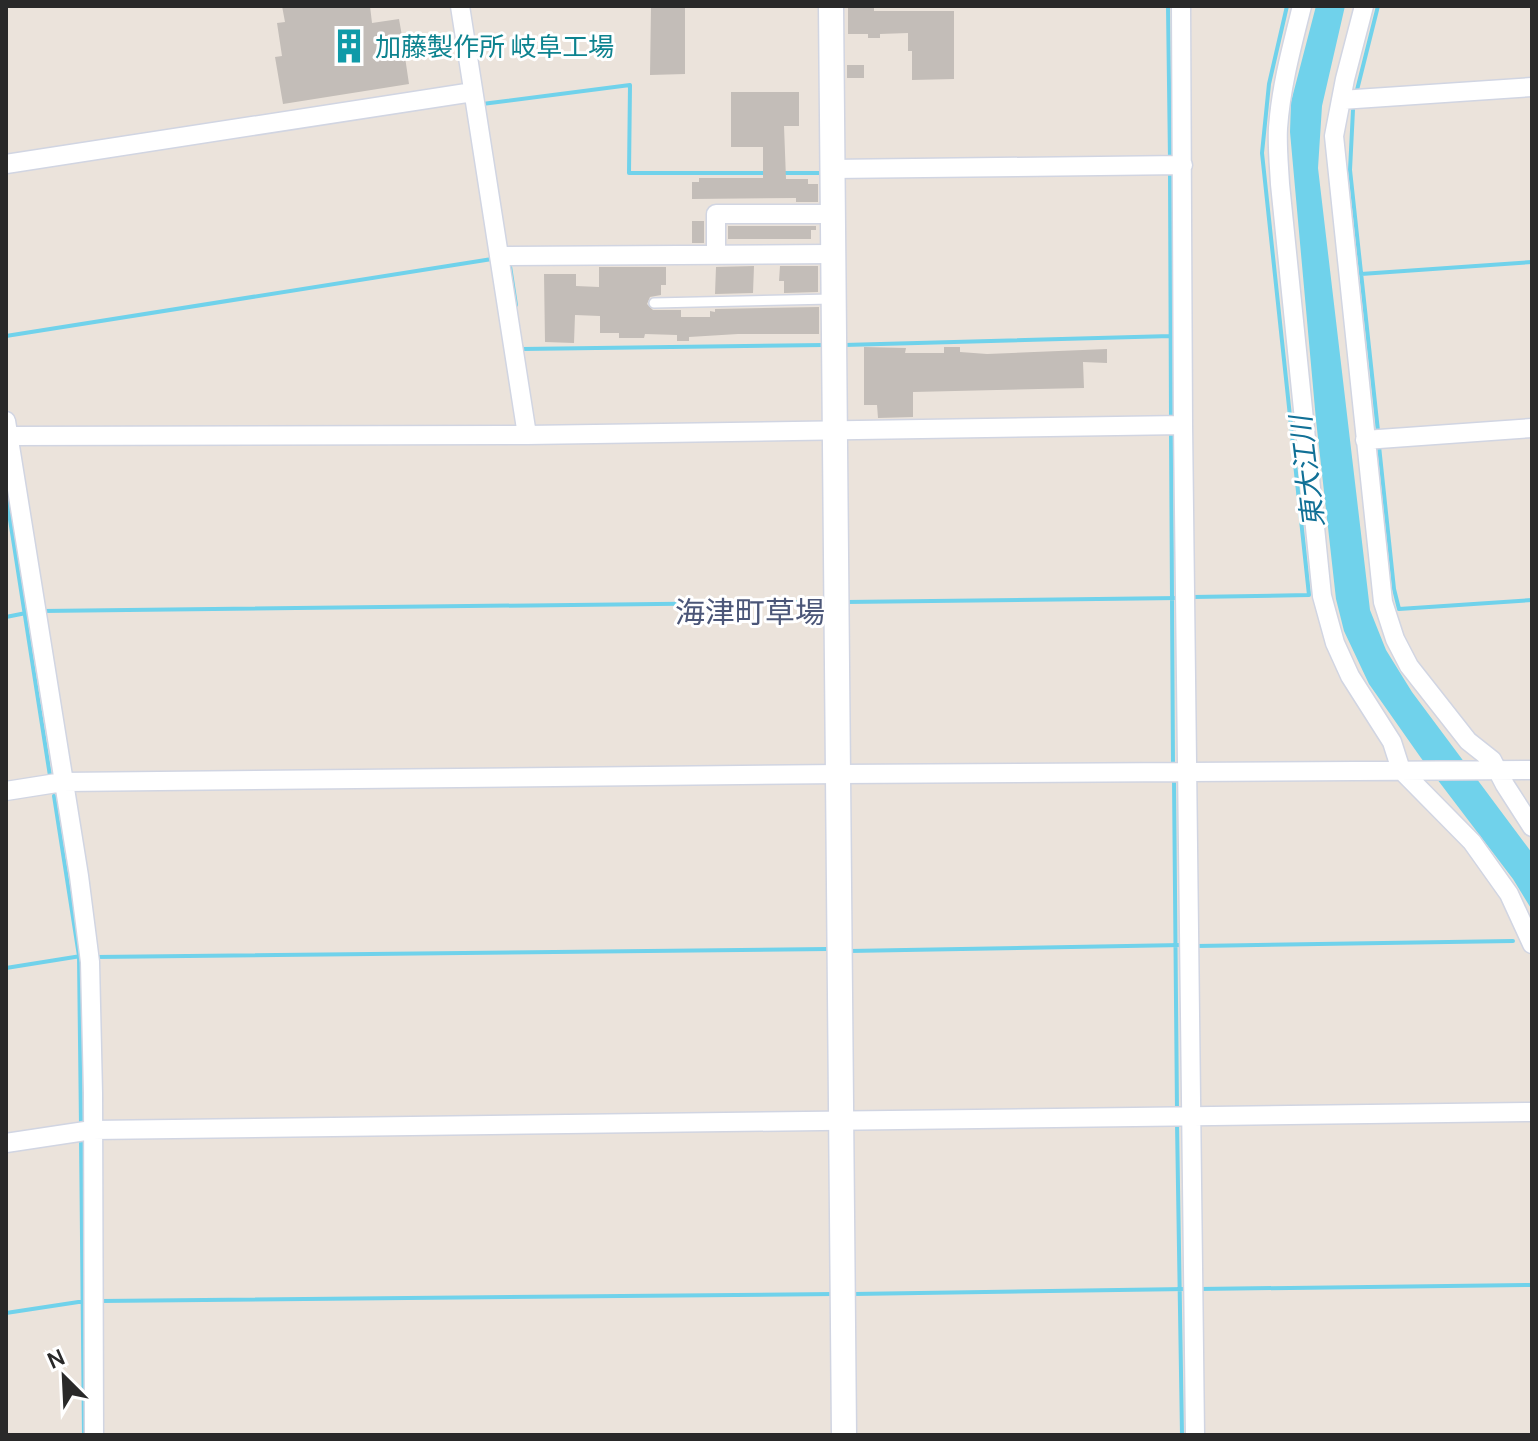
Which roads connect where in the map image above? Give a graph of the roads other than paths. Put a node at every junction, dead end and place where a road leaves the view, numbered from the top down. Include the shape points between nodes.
1 (460, 6) edge
2 (831, 6) edge
3 (1181, 6) edge
4 (1302, 6) edge
5 (1364, 6) edge
6 (1532, 87) edge
7 (473, 92) junction
8 (1341, 100) junction
9 (6, 164) edge
10 (1183, 165) junction
11 (831, 169) junction
12 (831, 214) junction
13 (831, 254) junction
14 (716, 255) junction
15 (499, 256) junction
16 (832, 299) junction
17 (654, 303) dead end
18 (1183, 425) junction
19 (1532, 428) edge
20 (833, 429) junction
21 (7, 431) edge
22 (527, 435) junction
23 (1365, 440) junction
24 (1408, 770) junction
25 (1532, 770) edge
26 (1188, 771) junction
27 (1492, 772) junction
28 (839, 774) junction
29 (63, 782) junction
30 (6, 791) edge
31 (1532, 827) edge
32 (1532, 944) edge
33 (1532, 1112) edge
34 (1192, 1116) junction
35 (841, 1121) junction
36 (92, 1130) junction
37 (6, 1143) edge
38 (94, 1435) edge
39 (844, 1435) edge
40 (1195, 1435) edge

1 - 7 street
2 - 11 street
3 - 10 street
4 - 24 street via 1281,105 1279,157 1322,596 1350,676
5 - 8 street
6 - 8 street
7 - 9 street
7 - 15 street
8 - 23 street via 1334,136
10 - 11 street
10 - 18 street
11 - 12 street
12 - 13 street
12 - 14 street via 716,214
13 - 14 street
13 - 16 street
14 - 15 street
15 - 22 street
16 - 17 lane
16 - 20 street
18 - 20 street
18 - 26 street
19 - 23 street
20 - 22 street
20 - 28 street
21 - 22 street
21 - 29 street
23 - 27 street via 1383,602 1395,639 1426,690 1468,741 1492,760
24 - 26 street
24 - 27 street
24 - 32 street via 1472,842 1509,894
25 - 27 street
26 - 28 street
26 - 34 street
27 - 31 street
28 - 29 street
28 - 35 street
29 - 30 street
29 - 36 street via 90,962
33 - 34 street
34 - 35 street
34 - 40 street
35 - 36 street
35 - 39 street
36 - 37 street
36 - 38 street

